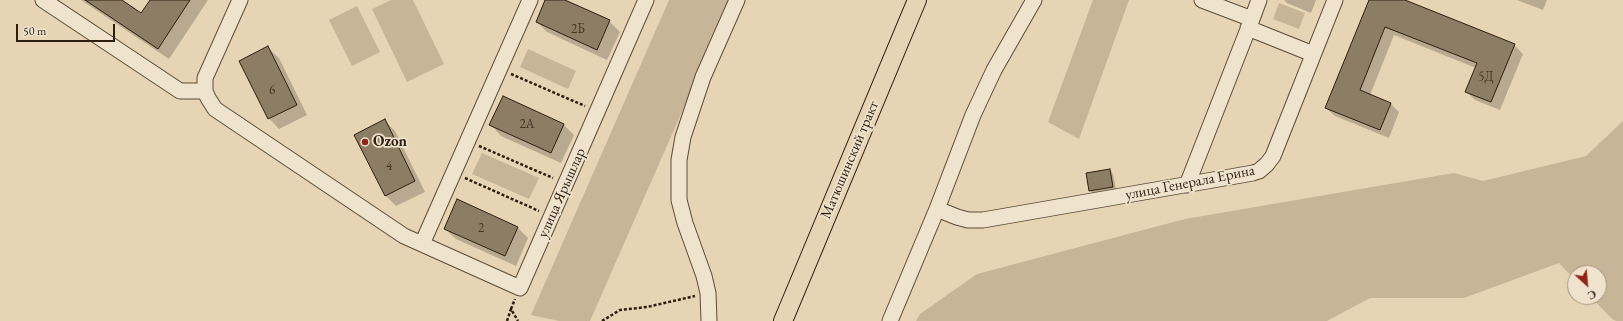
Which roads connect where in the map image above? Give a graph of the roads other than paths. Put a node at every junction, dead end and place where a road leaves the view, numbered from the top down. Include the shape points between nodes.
1 (43, 0) edge
2 (240, 0) edge
3 (530, 0) edge
4 (646, 0) edge
5 (737, 0) edge
6 (917, 0) edge
7 (1034, 0) edge
8 (1202, 0) edge
9 (1259, 0) edge
10 (1335, 0) edge
11 (1223, 4) edge
12 (1250, 24) junction
13 (1314, 54) junction
14 (205, 91) junction
15 (1187, 185) junction
16 (937, 209) junction
17 (422, 244) junction
18 (709, 321) edge
19 (783, 321) edge
20 (890, 321) edge

1 - 14 street via 180,91
2 - 14 street via 205,78
3 - 17 street
4 - 17 street, улица Ярышлар via 520,288
5 - 18 street via 703,77 678,160 679,200 684,223 704,276 708,293
6 - 19 main road, Матюшинский тракт
7 - 16 street via 994,70 973,115
8 - 11 street
9 - 12 street
10 - 13 street, улица Генерала Ерина
11 - 12 street
12 - 13 street
12 - 15 street
13 - 15 street, улица Генерала Ерина via 1273,156 1267,164 1253,173
14 - 17 street, улица Ярышлар via 219,112 402,234
15 - 16 street, улица Генерала Ерина via 983,220 968,220
16 - 20 street

